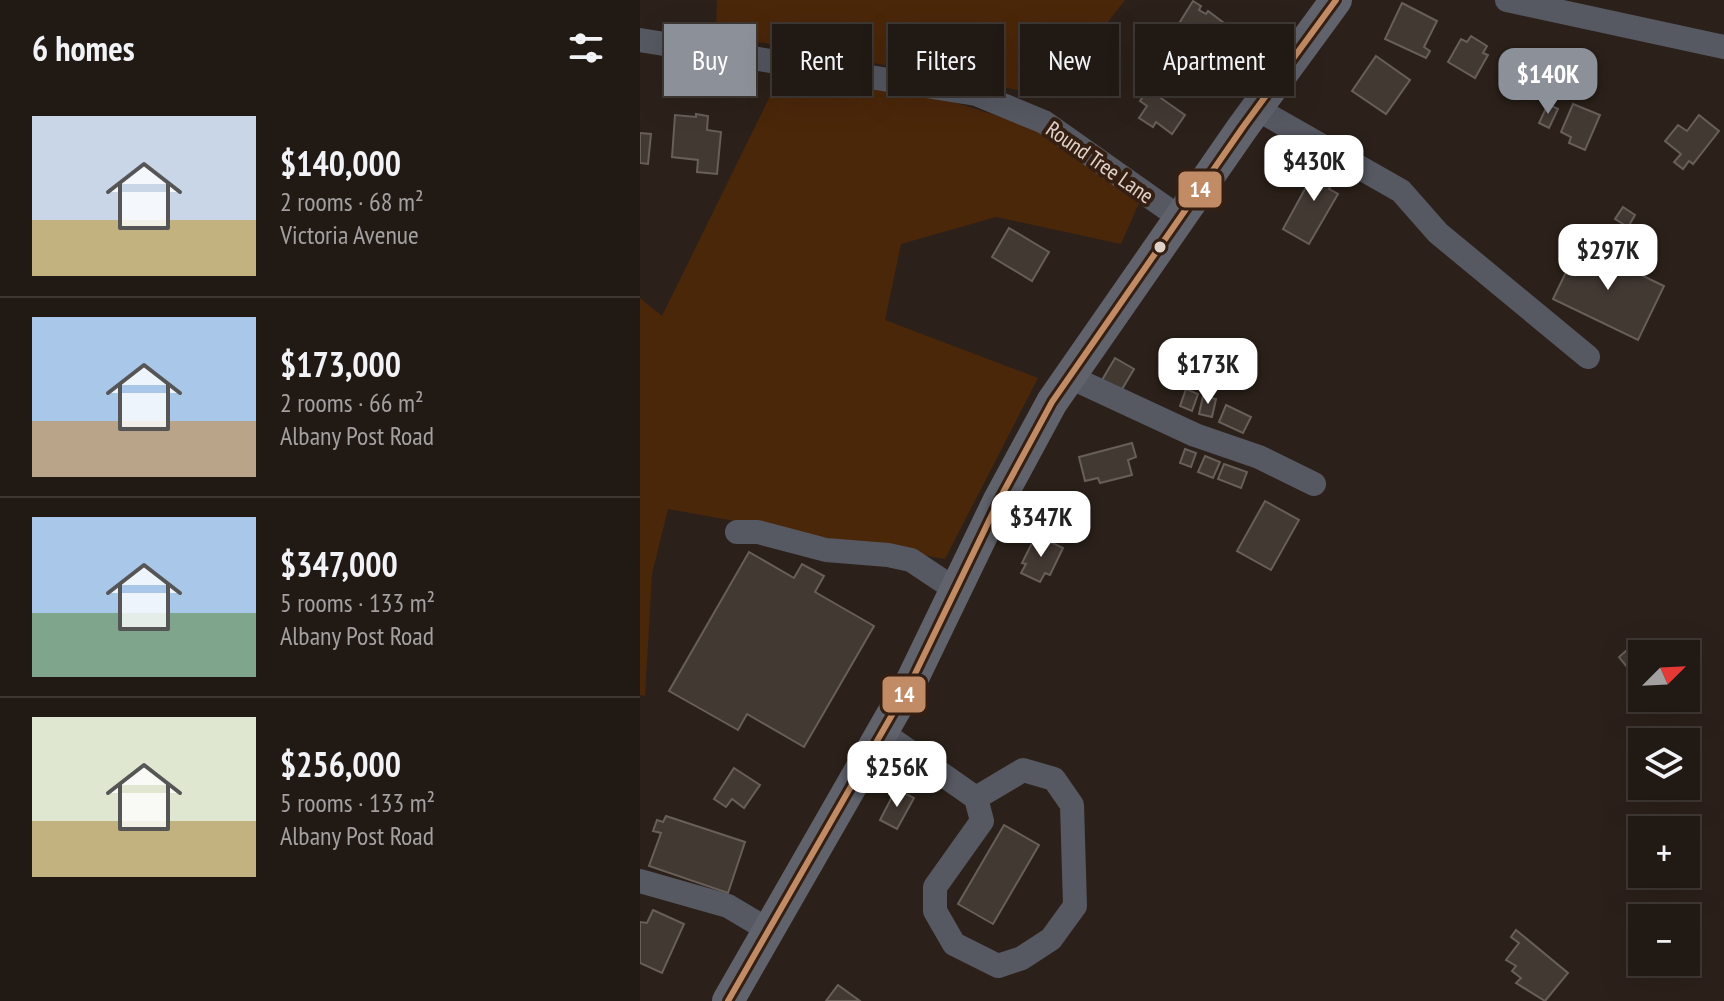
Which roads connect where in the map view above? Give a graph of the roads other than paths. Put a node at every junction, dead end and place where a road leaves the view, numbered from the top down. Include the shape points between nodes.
1 (1507, 0) edge
2 (1331, 2) edge
3 (640, 40) edge
4 (1724, 47) edge
5 (1257, 109) junction
6 (1180, 218) junction
7 (1588, 357) dead end
8 (1070, 377) junction
9 (1314, 484) dead end
10 (737, 532) dead end
11 (956, 590) junction
12 (883, 733) junction
13 (976, 798) junction
14 (640, 881) edge
15 (770, 931) junction
16 (728, 1001) edge

1 - 4 street
2 - 5 main road
3 - 6 street, Round Tree Lane via 976,94 1044,122
5 - 6 main road
5 - 7 street via 1401,191 1438,233
6 - 8 main road
8 - 9 street
8 - 11 main road via 999,500
10 - 11 street via 911,560
11 - 12 main road
12 - 13 street
12 - 15 main road
13 - 13 street via 982,821 935,887 935,911 954,944 998,966 1051,939 1075,906 1072,805 1054,779 1023,770
14 - 15 street via 728,906
15 - 16 main road

